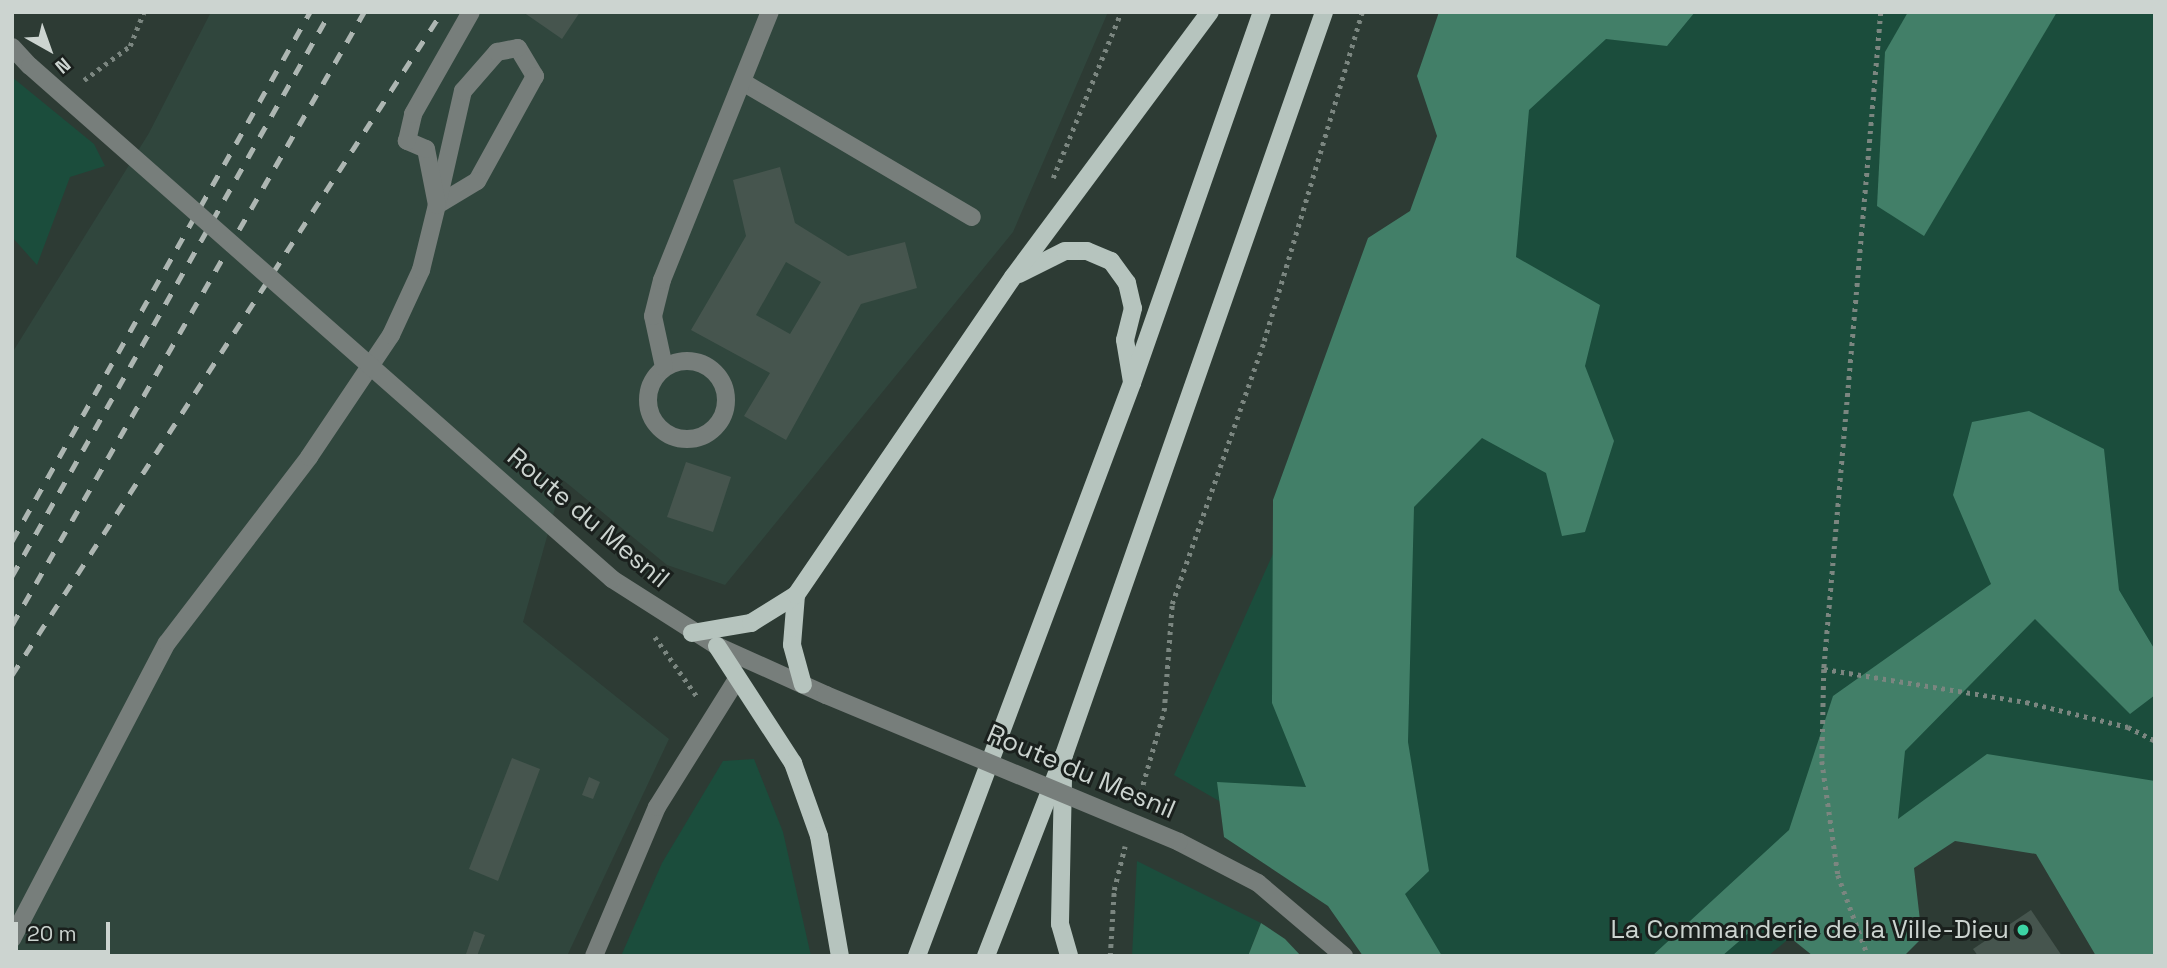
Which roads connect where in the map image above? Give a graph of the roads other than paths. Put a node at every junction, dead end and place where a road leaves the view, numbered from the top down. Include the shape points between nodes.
1 (471, 12) edge
2 (771, 12) edge
3 (1210, 12) edge
4 (1262, 12) edge
5 (1324, 12) edge
6 (12, 47) edge
7 (12, 55) edge
8 (30, 66) junction
9 (746, 84) junction
10 (437, 205) junction
11 (972, 217) dead end
12 (1013, 278) junction
13 (664, 367) junction
14 (1132, 383) junction
15 (796, 596) junction
16 (692, 633) junction
17 (717, 646) junction
18 (737, 679) junction
19 (803, 685) junction
20 (1064, 755) junction
21 (12, 939) edge
22 (594, 956) edge
23 (840, 956) edge
24 (917, 956) edge
25 (986, 956) edge
26 (1069, 956) edge
27 (1344, 956) edge

1 - 10 street via 413,114 407,141 426,149
2 - 9 street
3 - 12 main road
4 - 14 main road
5 - 20 main road
6 - 8 street, Route du Mesnil
7 - 8 street, Route du Mesnil
8 - 16 street, Route du Mesnil, bridge via 612,579
9 - 11 street
9 - 13 street via 662,279 653,316
10 - 10 street via 477,181 535,76 518,48 497,52 464,91
10 - 21 street via 421,270 391,335 309,457 167,643
12 - 14 main road via 1065,251 1087,251 1111,261 1133,308 1125,340
12 - 15 main road
13 - 13 street via 648,389 658,427 683,439 708,433 727,402 720,378 700,362
14 - 24 main road
15 - 16 main road via 751,623
15 - 19 main road via 792,645
16 - 17 street, Route du Mesnil
17 - 18 main road
17 - 19 street, Route du Mesnil
18 - 22 street via 657,807
18 - 23 main road via 793,763 819,836
19 - 27 street, Route du Mesnil, bridge via 1179,842 1258,883
20 - 25 main road
20 - 26 main road via 1060,923

